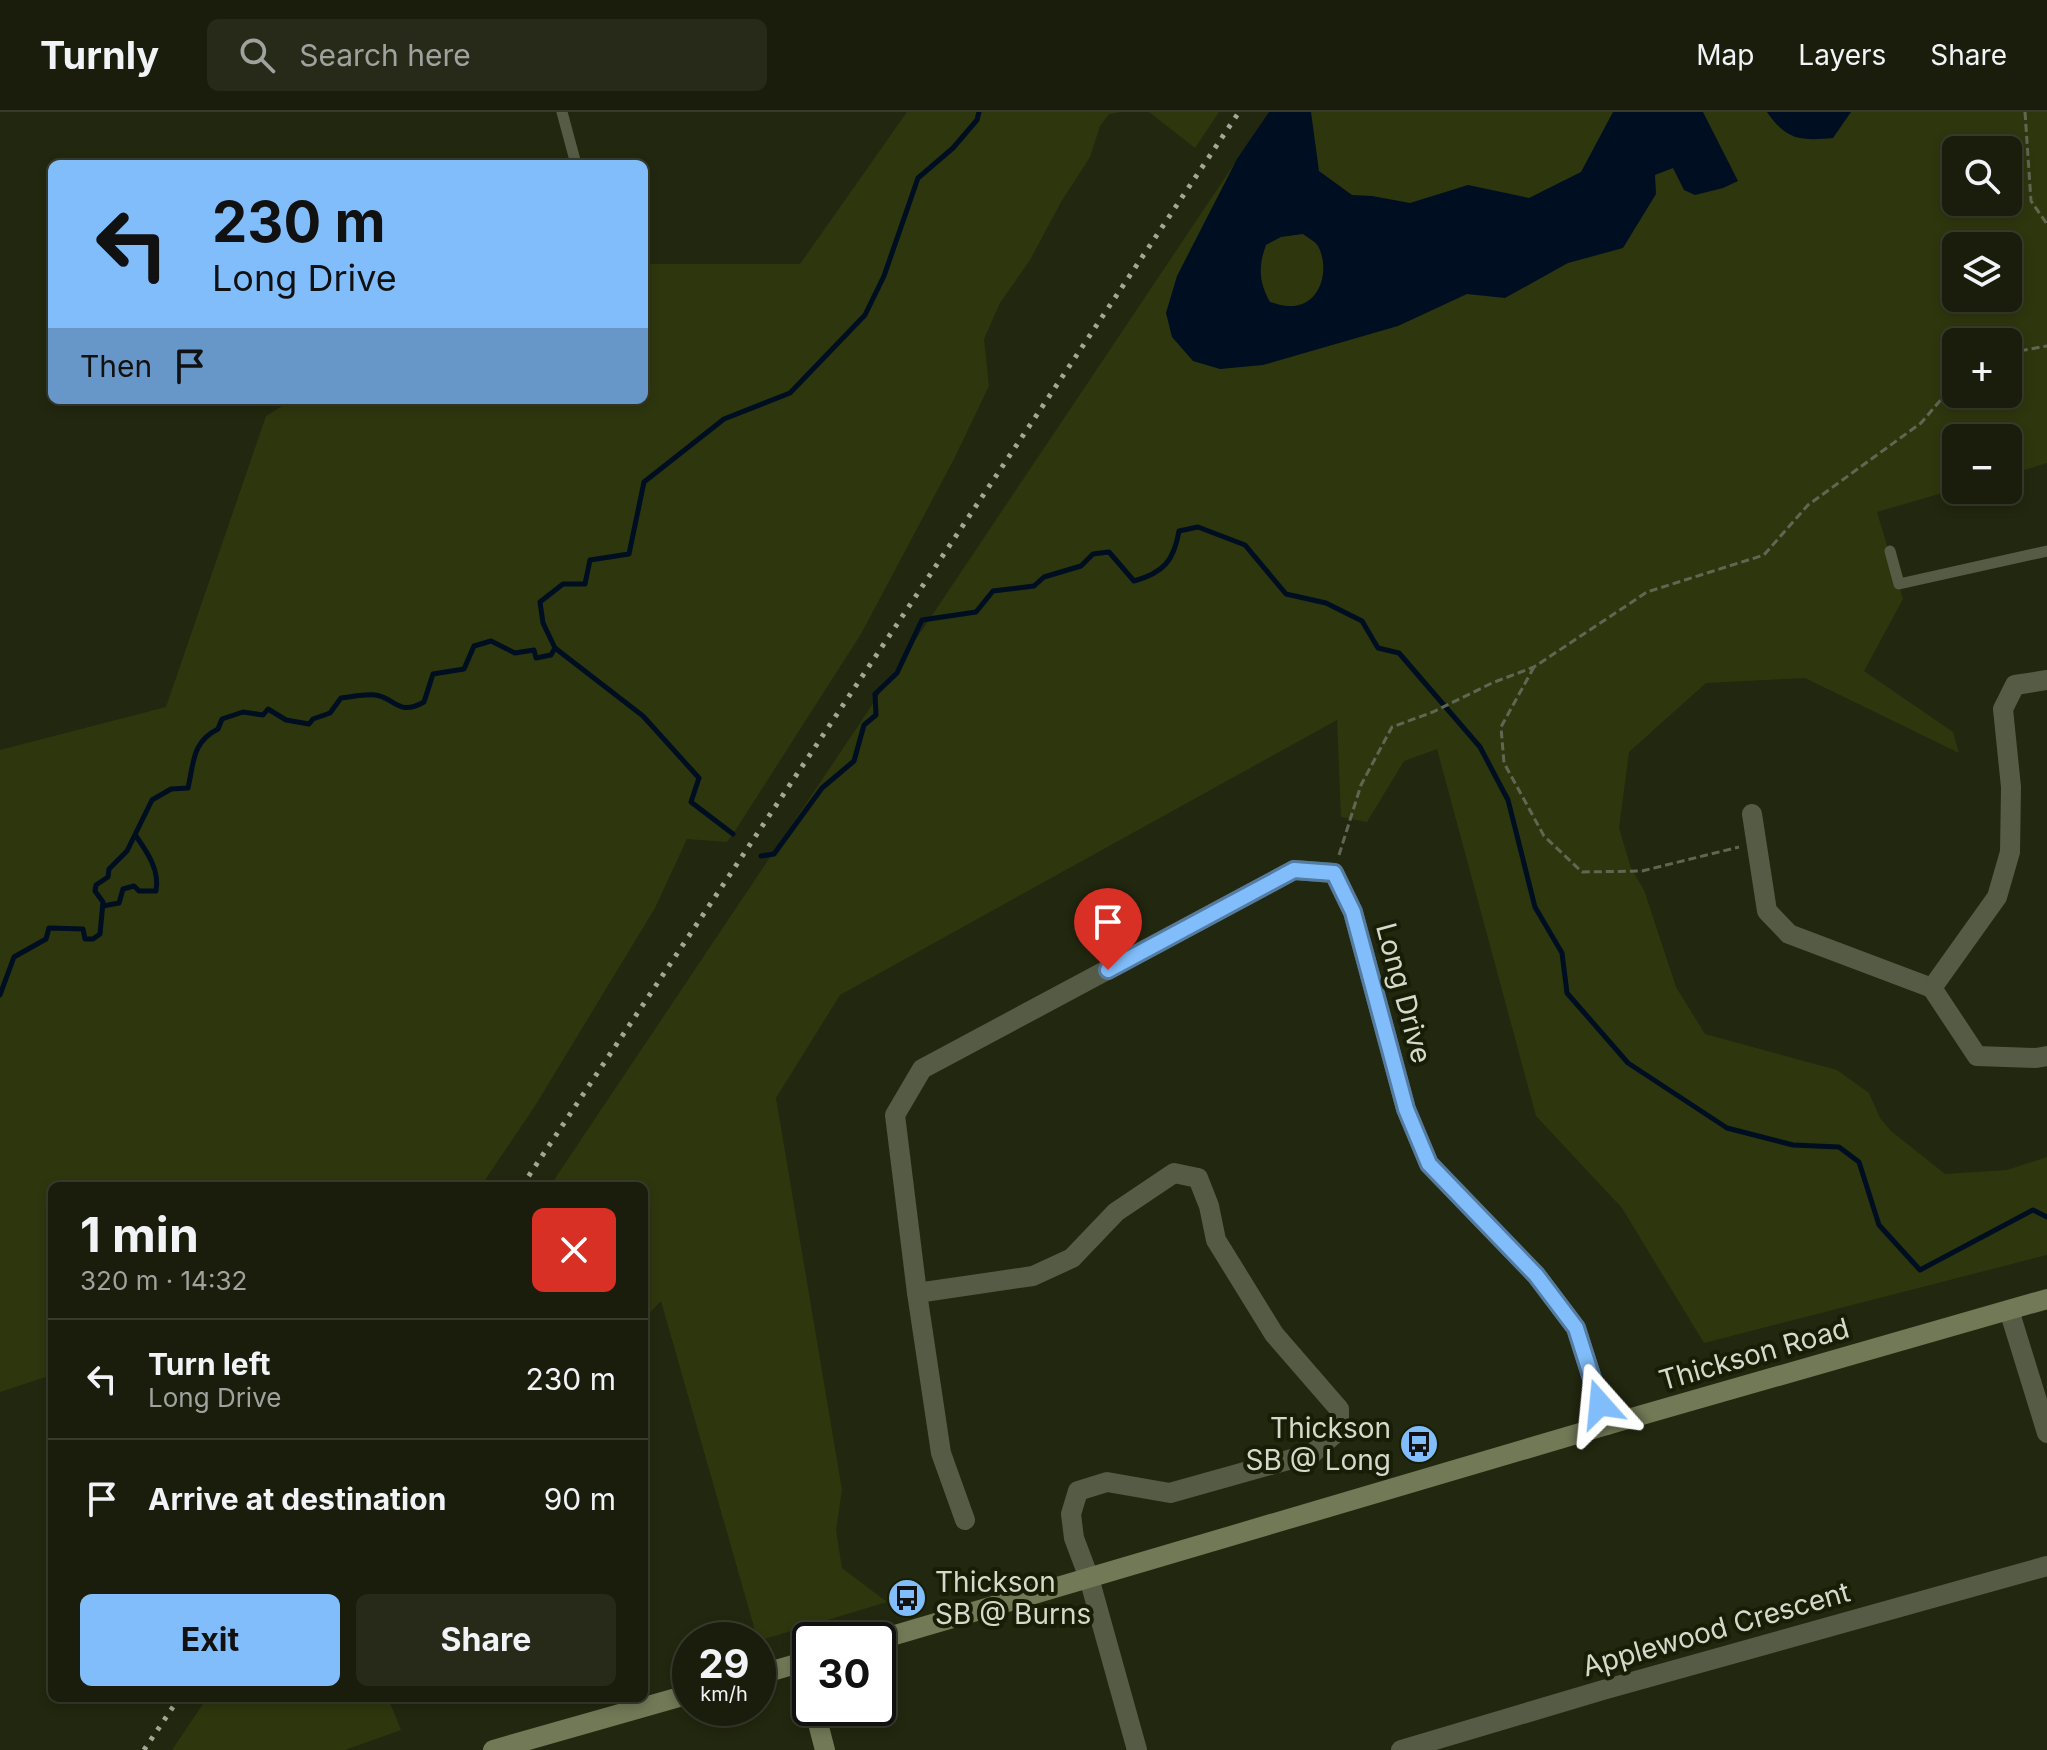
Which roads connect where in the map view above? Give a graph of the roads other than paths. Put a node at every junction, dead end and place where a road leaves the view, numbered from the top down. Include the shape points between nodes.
1 (562, 112) edge
2 (575, 160) edge
3 (1890, 551) dead end
4 (2047, 551) edge
5 (2047, 680) edge
6 (1752, 814) dead end
7 (1932, 988) junction
8 (2047, 1056) edge
9 (917, 1293) junction
10 (2047, 1299) edge
11 (2009, 1310) junction
12 (1607, 1425) junction
13 (2047, 1433) edge
14 (965, 1520) dead end
15 (2047, 1566) edge
16 (1089, 1578) junction
17 (896, 1635) edge
18 (672, 1699) edge
19 (819, 1726) edge
20 (493, 1750) edge
21 (825, 1750) edge
22 (1137, 1750) edge
23 (1401, 1750) edge

1 - 2 lane
3 - 4 lane via 1899,584
5 - 7 street via 2015,685 2003,709 2011,787 2010,852 1997,897
6 - 7 street via 1767,911 1789,934
7 - 8 street via 1977,1056
9 - 12 street, Long Drive via 895,1115 922,1069 1294,870 1334,873 1353,912 1406,1109 1429,1164 1536,1275 1576,1328
9 - 14 street via 941,1453
9 - 16 street via 1033,1276 1072,1258 1116,1212 1174,1173 1198,1178 1216,1240 1274,1334 1339,1409 1339,1430 1313,1453 1170,1493 1107,1482 1078,1491 1071,1514 1074,1538
10 - 11 main road, Thickson Road
11 - 12 main road, Thickson Road
11 - 13 street
12 - 16 main road, Thickson Road
15 - 23 street, Applewood Crescent
16 - 17 main road, Thickson Road
16 - 22 street
18 - 20 main road
19 - 21 main road

